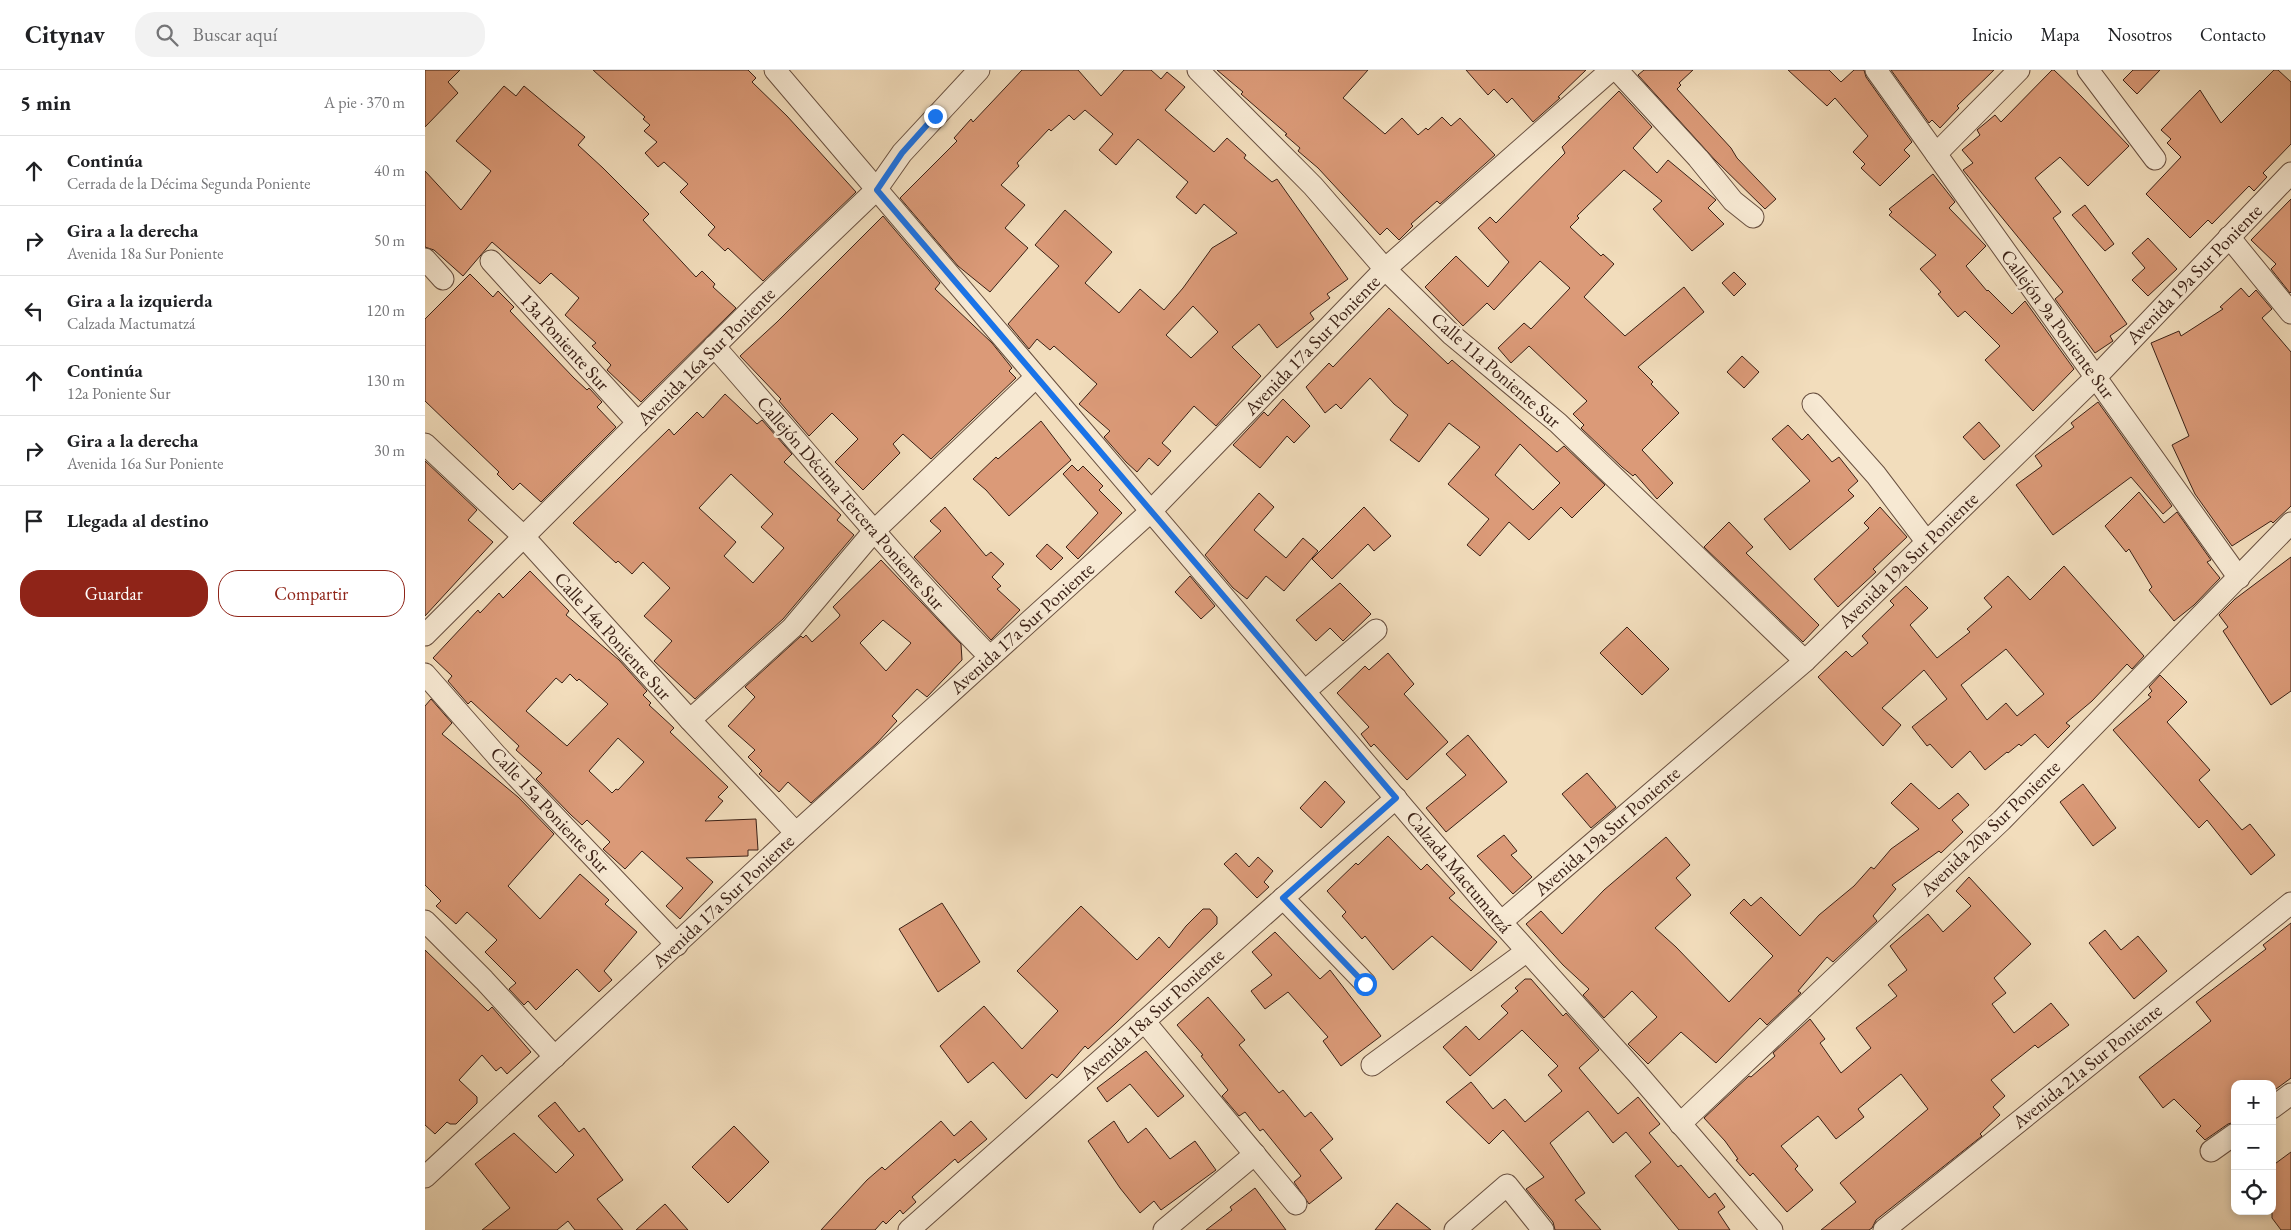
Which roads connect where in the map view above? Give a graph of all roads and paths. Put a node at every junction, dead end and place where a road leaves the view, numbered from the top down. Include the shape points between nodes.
1 (775, 70) edge
2 (979, 70) edge
3 (1198, 70) edge
4 (1611, 70) edge
5 (1617, 70) edge
6 (1876, 70) edge
7 (2019, 70) edge
8 (2088, 70) edge
9 (1936, 154) junction
10 (2155, 159) dead end
11 (2291, 173) edge
12 (877, 190) junction
13 (1753, 217) dead end
14 (2229, 237) junction
15 (425, 259) edge
16 (491, 261) dead end
17 (1385, 269) junction
18 (443, 279) dead end
19 (2291, 313) edge
20 (714, 346) junction
21 (1036, 377) junction
22 (2096, 377) junction
23 (1813, 404) dead end
24 (639, 423) junction
25 (425, 444) edge
26 (1150, 512) junction
27 (874, 531) junction
28 (2288, 533) edge
29 (524, 537) junction
30 (1926, 541) junction
31 (2239, 578) junction
32 (1376, 630) dead end
33 (425, 635) edge
34 (990, 657) junction
35 (1805, 660) junction
36 (425, 674) edge
37 (1305, 692) junction
38 (690, 720) junction
39 (1396, 798) junction
40 (796, 832) junction
41 (1283, 898) junction
42 (2291, 903) edge
43 (425, 921) edge
44 (1501, 922) junction
45 (677, 945) junction
46 (1527, 951) junction
47 (1365, 984) dead end
48 (1145, 1021) junction
49 (555, 1057) junction
50 (1371, 1065) dead end
51 (2291, 1094) edge
52 (2276, 1105) edge
53 (1680, 1124) junction
54 (2231, 1137) edge
55 (2211, 1151) dead end
56 (1255, 1154) junction
57 (428, 1168) edge
58 (1296, 1204) dead end
59 (909, 1230) edge
60 (1163, 1230) edge
61 (1455, 1230) edge
62 (1543, 1230) edge
63 (1771, 1230) edge
64 (1884, 1230) edge

1 - 12 street, Calzada Mactumatzá
2 - 12 street, Avenida 16a Sur Poniente via 902,153
3 - 17 street, Calle 11a Poniente Sur via 1313,186
4 - 17 street, Avenida 17a Sur Poniente
5 - 13 street via 1733,200
6 - 9 street, Callejón 9a Poniente Sur
7 - 9 street
8 - 10 street
9 - 22 street, Callejón 9a Poniente Sur
11 - 14 street, Avenida 19a Sur Poniente
12 - 20 street, Avenida 16a Sur Poniente
12 - 21 street, Calzada Mactumatzá
14 - 19 street
14 - 22 street, Avenida 19a Sur Poniente
15 - 18 street
16 - 24 street, 13a Poniente Sur
17 - 26 street, Avenida 17a Sur Poniente
17 - 35 street, Calle 11a Poniente Sur via 1452,335 1558,423
20 - 24 street, Avenida 16a Sur Poniente
20 - 27 street, Callejón Décima Tercera Poniente Sur
21 - 26 street, Calzada Mactumatzá
21 - 27 street
22 - 30 street, Avenida 19a Sur Poniente
22 - 31 street, Callejón 9a Poniente Sur
23 - 30 street via 1876,475
24 - 29 street, Avenida 16a Sur Poniente
25 - 29 street, Calle 14a Poniente Sur
26 - 34 street, Avenida 17a Sur Poniente
26 - 37 street, Calzada Mactumatzá
27 - 34 street, Callejón Décima Tercera Poniente Sur via 932,598
27 - 38 street via 792,628
28 - 31 street, Avenida 20a Sur Poniente
29 - 33 street, Avenida 16a Sur Poniente
29 - 38 street, Calle 14a Poniente Sur
30 - 35 street, Avenida 19a Sur Poniente
31 - 53 street, Avenida 20a Sur Poniente via 2002,820
32 - 37 street
34 - 40 street, Avenida 17a Sur Poniente
35 - 44 street, Avenida 19a Sur Poniente
36 - 45 street, Calle 15a Poniente Sur via 497,756
37 - 39 street, Calzada Mactumatzá
38 - 40 street, Calle 14a Poniente Sur
39 - 41 street, Avenida 18a Sur Poniente
39 - 44 street, Calzada Mactumatzá
40 - 45 street, Avenida 17a Sur Poniente
41 - 47 street
41 - 48 street, Avenida 18a Sur Poniente
42 - 64 street, Avenida 21a Sur Poniente
43 - 49 street
44 - 46 street, Calzada Mactumatzá
45 - 49 street, Avenida 17a Sur Poniente
46 - 50 street
46 - 53 street, Calzada Mactumatzá
48 - 56 street
48 - 59 street, Avenida 18a Sur Poniente
49 - 57 street, Avenida 17a Sur Poniente
51 - 52 street
53 - 63 street, Calzada Mactumatzá
54 - 55 street
56 - 58 street
56 - 60 street
61 - 62 street via 1507,1185

